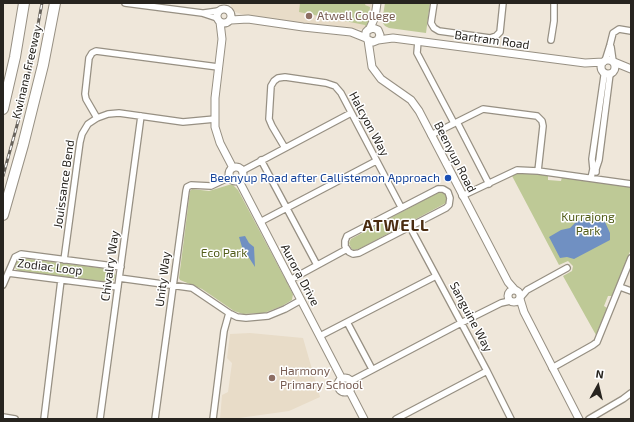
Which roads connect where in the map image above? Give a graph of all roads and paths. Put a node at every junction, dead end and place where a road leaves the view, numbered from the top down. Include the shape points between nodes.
1 (24, 3) edge
2 (54, 3) edge
3 (125, 3) edge
4 (377, 3) edge
5 (434, 3) edge
6 (503, 3) edge
7 (554, 3) edge
8 (224, 13) edge
9 (375, 17) junction
10 (369, 29) junction
11 (379, 31) junction
12 (631, 31) edge
13 (352, 32) junction
14 (393, 38) junction
15 (367, 39) junction
16 (551, 40) dead end
17 (377, 41) junction
18 (418, 41) junction
19 (610, 45) junction
20 (370, 53) junction
21 (604, 61) junction
22 (613, 62) junction
23 (588, 63) junction
24 (218, 68) junction
25 (630, 69) edge
26 (607, 72) junction
27 (3, 109) edge
28 (352, 113) junction
29 (141, 116) junction
30 (97, 118) junction
31 (215, 119) junction
32 (455, 123) junction
33 (431, 135) junction
34 (285, 148) junction
35 (261, 160) junction
36 (376, 161) junction
37 (233, 168) junction
38 (242, 171) junction
39 (538, 171) junction
40 (230, 177) junction
41 (594, 178) junction
42 (239, 181) junction
43 (489, 184) junction
44 (631, 184) edge
45 (462, 196) junction
46 (287, 207) junction
47 (401, 207) junction
48 (3, 216) edge
49 (260, 222) junction
50 (410, 227) junction
51 (347, 249) junction
52 (631, 258) edge
53 (64, 260) junction
54 (317, 265) junction
55 (121, 267) junction
56 (567, 268) dead end
57 (8, 273) junction
58 (436, 276) junction
59 (119, 278) junction
60 (62, 280) junction
61 (290, 280) junction
62 (173, 284) junction
63 (3, 285) edge
64 (118, 287) junction
65 (620, 287) junction
66 (631, 291) edge
67 (514, 296) junction
68 (301, 300) junction
69 (229, 313) junction
70 (346, 322) junction
71 (462, 323) junction
72 (320, 336) junction
73 (552, 368) junction
74 (372, 369) junction
75 (487, 371) junction
76 (342, 379) junction
77 (351, 381) junction
78 (349, 390) junction
79 (631, 393) edge
80 (3, 418) edge
81 (15, 419) edge
82 (44, 419) edge
83 (100, 419) edge
84 (155, 419) edge
85 (213, 419) edge
86 (364, 419) edge
87 (396, 419) edge
88 (510, 419) edge
89 (579, 419) edge
90 (589, 419) edge

1 - 27 highway, Kwinana Freeway
2 - 48 highway, Kwinana Freeway via 44,65
3 - 8 street via 202,13
4 - 9 street
5 - 6 street via 431,23 439,32 490,38 500,32
7 - 16 street
8 - 13 street via 248,19
8 - 24 street
9 - 10 street
9 - 11 street
10 - 11 street via 376,28
10 - 13 street
10 - 15 street
11 - 14 street, Bartram Road
11 - 17 street via 380,38
12 - 19 street via 613,32
13 - 15 street
14 - 17 street, Bartram Road
14 - 18 street, Bartram Road
15 - 17 street via 370,42
15 - 20 street, Beenyup Road
17 - 20 street
18 - 23 street, Bartram Road
18 - 32 street via 417,52
19 - 21 street
19 - 22 street
20 - 33 street, Beenyup Road via 372,67 381,79 410,100 419,111
21 - 22 street
21 - 23 street, Bartram Road
21 - 26 street via 601,66
22 - 25 street
22 - 26 street via 615,68
23 - 26 street, Bartram Road
24 - 30 street via 96,51 89,58 85,94
24 - 31 street
25 - 26 street
26 - 41 street via 599,160
28 - 34 street
28 - 34 street, Halcyon Way via 335,86 278,78 271,86 269,119
28 - 36 street, Halcyon Way
29 - 30 street via 119,113
29 - 31 street via 182,122
29 - 55 street, Chivalry Way
30 - 53 street, Jouissance Bend via 88,124 80,142
31 - 37 street via 220,143
32 - 33 street
32 - 39 street via 483,109 537,116 543,126
32 - 43 street
33 - 45 street, Beenyup Road
34 - 35 street
35 - 38 street
35 - 46 street
36 - 46 street
36 - 47 street, Halcyon Way
37 - 38 street
37 - 40 street
38 - 42 street via 242,178
39 - 41 street
39 - 43 street via 517,170
40 - 42 street
40 - 62 street, Unity Way via 211,186 192,185 186,189
41 - 44 street
42 - 49 street, Aurora Drive
43 - 45 street
45 - 67 street, Beenyup Road
46 - 49 street
46 - 54 street
47 - 50 street via 438,189 448,192 450,204 446,208
47 - 51 street via 347,236
49 - 61 street, Aurora Drive
50 - 51 street via 359,254 353,254
50 - 58 street, Sanguine Way
51 - 54 street
52 - 65 street
53 - 55 street, Zodiac Loop
53 - 57 street, Zodiac Loop via 19,255 15,257
54 - 61 street
55 - 59 street, Chivalry Way
56 - 67 street
57 - 60 street, Zodiac Loop
57 - 63 street
58 - 70 street
58 - 71 street, Sanguine Way
59 - 62 street
59 - 64 street, Chivalry Way
60 - 64 street, Zodiac Loop
60 - 82 street
61 - 68 street, Aurora Drive
62 - 69 street via 192,288
62 - 84 street, Unity Way
64 - 83 street, Chivalry Way
65 - 66 street
65 - 73 street via 597,342
67 - 71 street
67 - 73 street, Beenyup Road
68 - 69 street via 268,316 246,318
68 - 72 street, Aurora Drive
69 - 85 street via 224,331
70 - 72 street
70 - 74 street
71 - 74 street
71 - 75 street, Sanguine Way
72 - 76 street, Aurora Drive
73 - 89 street, Beenyup Road
74 - 77 street
75 - 87 street
75 - 88 street, Sanguine Way
76 - 77 street via 348,378
76 - 78 street via 339,388
77 - 78 street via 352,387
78 - 86 street
79 - 90 street
80 - 81 street

